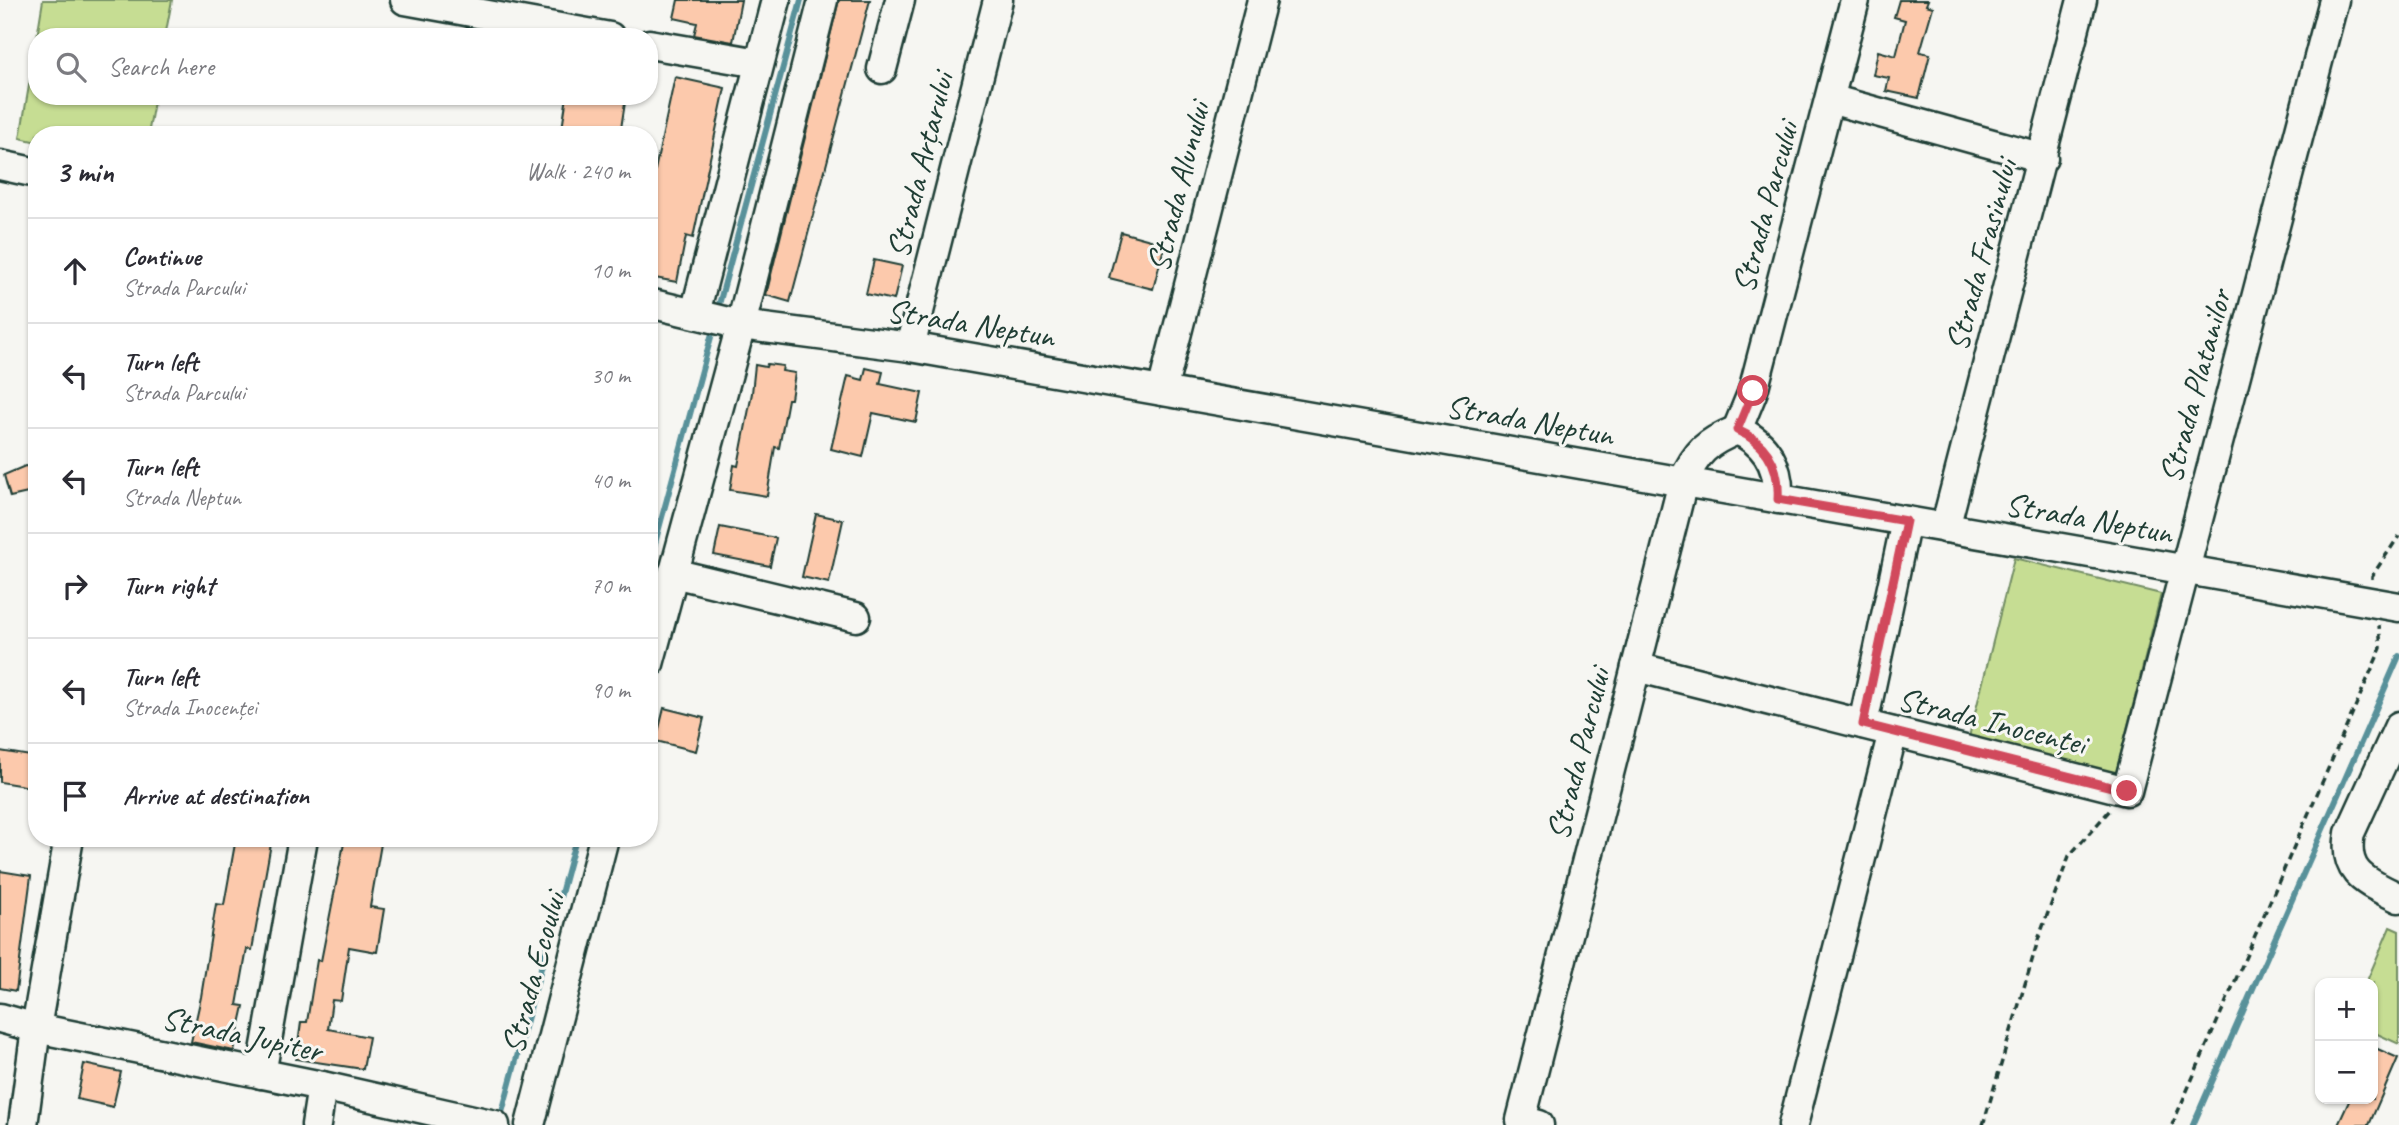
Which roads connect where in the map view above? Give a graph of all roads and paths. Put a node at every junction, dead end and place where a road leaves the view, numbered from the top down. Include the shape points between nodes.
1 (405, 0) edge
2 (776, 0) edge
3 (823, 0) edge
4 (900, 0) edge
5 (998, 0) edge
6 (1262, 0) edge
7 (1855, 0) edge
8 (2082, 0) edge
9 (2334, 0) edge
10 (560, 28) edge
11 (658, 46) edge
12 (759, 63) junction
13 (882, 69) dead end
14 (1830, 99) junction
15 (2043, 158) junction
16 (0, 165) edge
17 (28, 171) edge
18 (658, 305) edge
19 (717, 318) junction
20 (910, 347) junction
21 (1163, 391) junction
22 (1737, 430) junction
23 (1683, 482) junction
24 (1778, 499) junction
25 (1906, 521) junction
26 (1945, 528) junction
27 (2399, 536) edge
28 (2183, 570) junction
29 (673, 573) junction
30 (2388, 605) edge
31 (856, 617) dead end
32 (658, 630) edge
33 (1636, 667) junction
34 (1863, 724) junction
35 (2399, 726) edge
36 (1893, 732) junction
37 (2127, 791) junction
38 (67, 847) edge
39 (301, 847) edge
40 (602, 847) edge
41 (2399, 898) edge
42 (0, 1018) edge
43 (36, 1028) junction
44 (261, 1074) junction
45 (321, 1086) junction
46 (477, 1123) edge
47 (1530, 1123) edge
48 (23, 1125) edge
49 (316, 1125) edge
50 (530, 1125) edge
51 (1793, 1125) edge
52 (1983, 1125) edge
53 (2172, 1125) edge

1 - 10 street
2 - 12 street
3 - 19 street
4 - 13 street
5 - 20 street, Strada Arțarului
6 - 21 street, Strada Alunului
7 - 14 street, Strada Parcului
8 - 15 street, Strada Frasinului
9 - 28 street, Strada Platanilor
11 - 12 street
12 - 19 street
14 - 15 street
14 - 22 street, Strada Parcului via 1753,391
15 - 26 street, Strada Frasinului
16 - 17 street
18 - 19 street, Strada Neptun
19 - 20 street, Strada Neptun
19 - 29 street
20 - 21 street, Strada Neptun
21 - 23 street, Strada Neptun
22 - 23 street, Strada Parcului via 1718,438 1693,459
22 - 24 street via 1755,438 1771,459 1779,483
23 - 24 street, Strada Neptun
23 - 33 street, Strada Parcului
24 - 25 street, Strada Neptun
25 - 26 street, Strada Neptun
25 - 34 street
26 - 28 street, Strada Neptun
27 - 30 path via 2372,576
28 - 30 street, Strada Neptun
28 - 37 street, Strada Platanilor
29 - 31 street
29 - 32 street
30 - 53 path via 2381,648
33 - 34 street, Strada Inocenței
33 - 47 street, Strada Parcului
34 - 36 street, Strada Inocenței
35 - 41 street via 2348,844 2353,869 2360,878
36 - 37 street, Strada Inocenței
36 - 51 street
37 - 52 path via 2069,856 2039,937
38 - 43 street
39 - 44 street
40 - 50 street, Strada Ecoului
42 - 43 street, Strada Jupiter
43 - 44 street, Strada Jupiter
43 - 48 street
44 - 45 street, Strada Jupiter
45 - 46 street, Strada Jupiter
45 - 49 street

